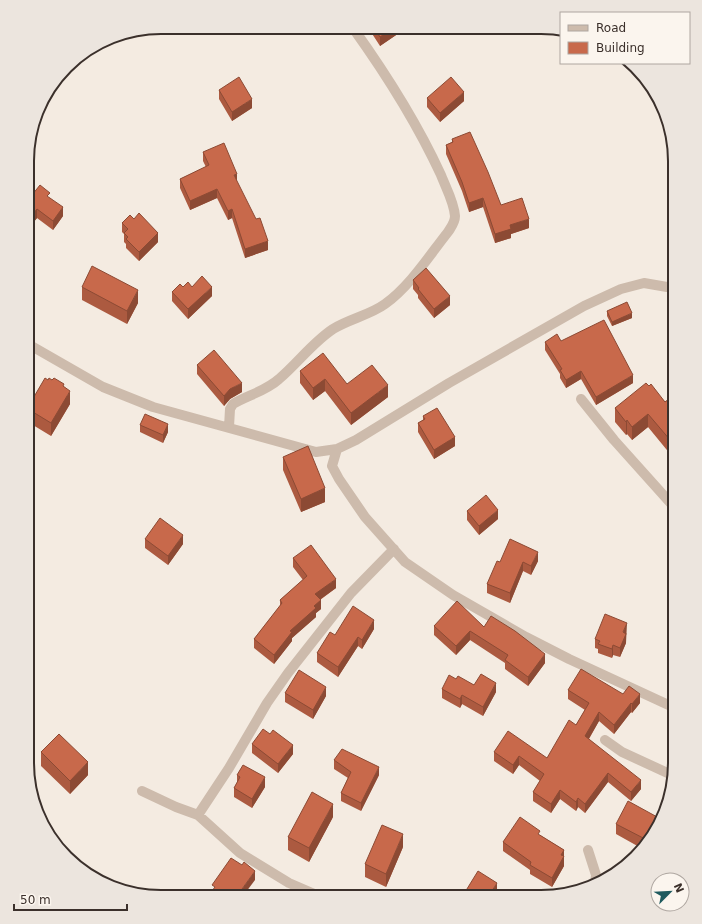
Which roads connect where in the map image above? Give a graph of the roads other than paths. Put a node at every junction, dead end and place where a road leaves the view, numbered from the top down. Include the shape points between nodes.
1 (357, 34) edge
2 (668, 287) edge
3 (34, 347) edge
4 (581, 399) dead end
5 (229, 427) junction
6 (337, 449) junction
7 (668, 500) edge
8 (394, 549) junction
9 (668, 705) edge
10 (605, 740) dead end
11 (668, 773) edge
12 (142, 791) dead end
13 (198, 815) junction
14 (588, 850) dead end
15 (596, 878) edge
16 (305, 890) edge

1 - 5 street via 428,146 448,191 454,222 402,289 385,304 333,330 272,385 234,404 230,409
2 - 6 street via 644,284 621,289 584,306
3 - 5 street via 103,387 153,406
4 - 7 street
5 - 6 street via 316,452
6 - 8 street via 332,466 339,479 365,517
8 - 9 street via 405,562 453,595 526,637
8 - 13 street via 351,593 288,673
10 - 11 street via 622,752
12 - 13 street
13 - 16 street via 240,853
14 - 15 street

